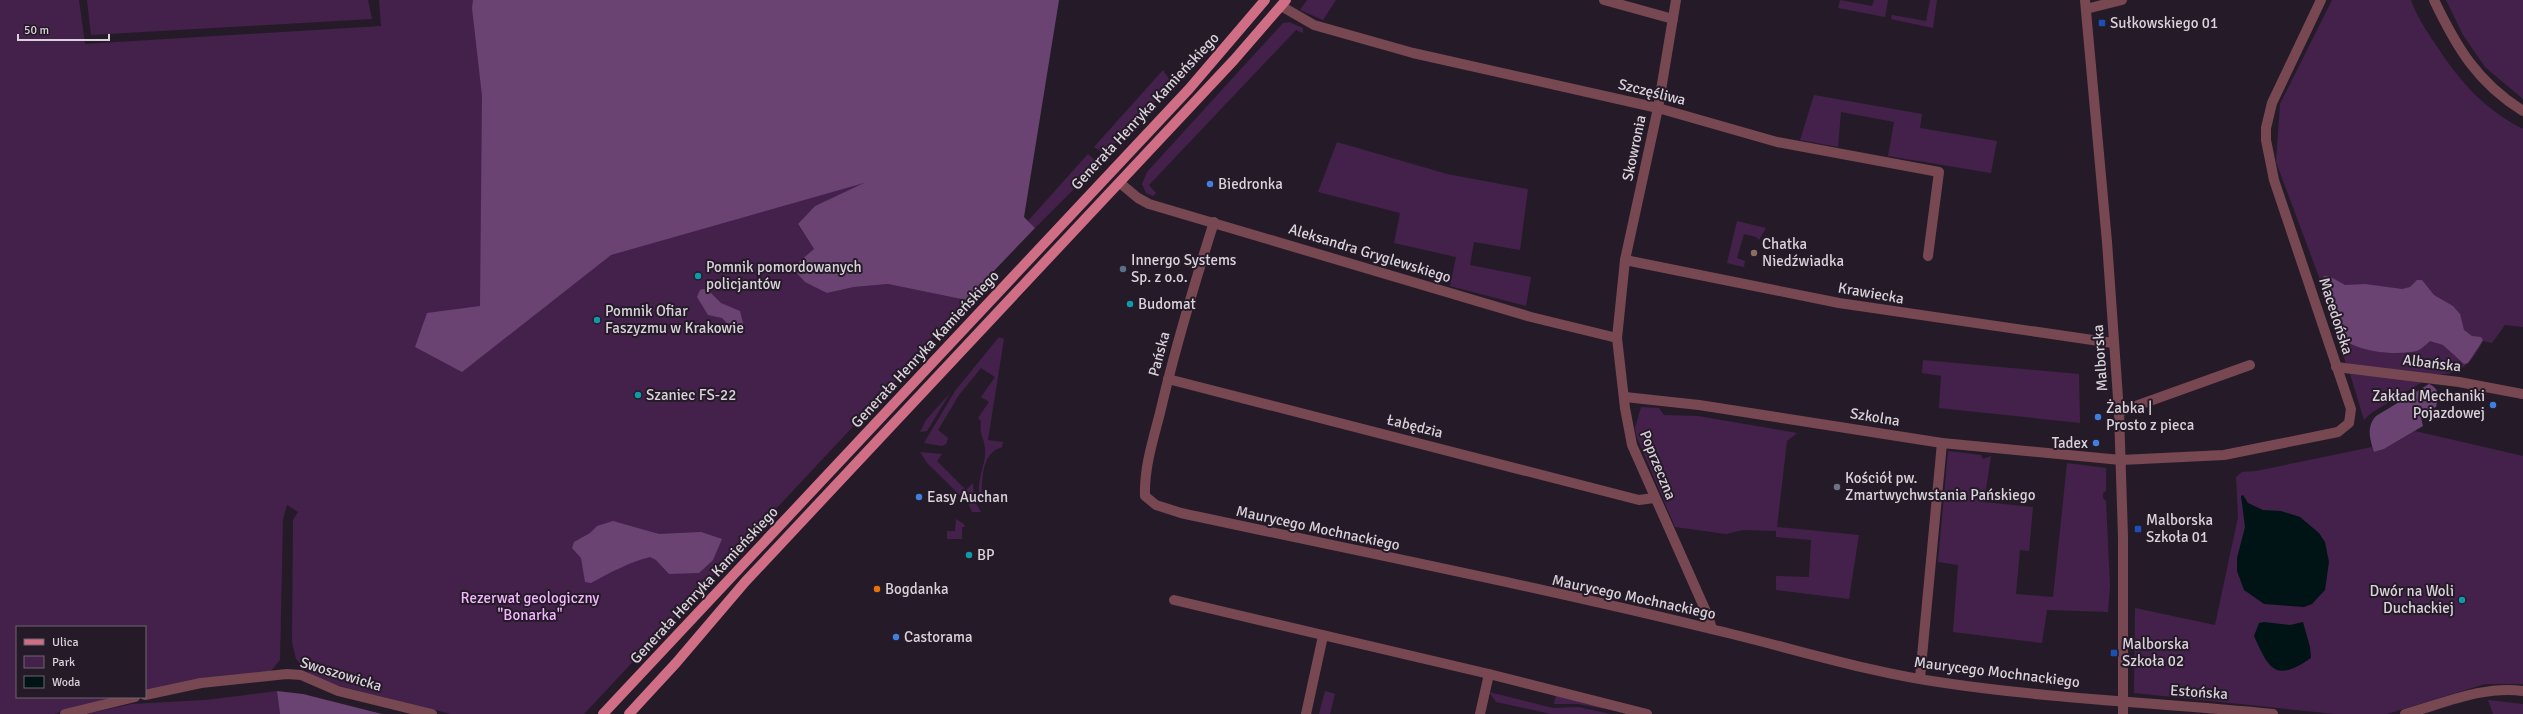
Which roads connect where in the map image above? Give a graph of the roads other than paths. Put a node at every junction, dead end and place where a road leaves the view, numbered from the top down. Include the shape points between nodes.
1 (1265, 0) edge
2 (1604, 0) edge
3 (1676, 0) edge
4 (2122, 0) edge
5 (2321, 0) edge
6 (2434, 0) edge
7 (1283, 3) edge
8 (2086, 4) edge
9 (1673, 19) junction
10 (1658, 108) junction
11 (2523, 111) edge
12 (1120, 183) junction
13 (1214, 222) junction
14 (1928, 256) dead end
15 (1625, 260) junction
16 (1619, 303) joint
17 (1617, 338) junction
18 (2114, 343) junction
19 (2250, 365) dead end
20 (2336, 366) junction
21 (1168, 378) junction
22 (2523, 394) edge
23 (1624, 397) junction
24 (2118, 412) junction
25 (1942, 443) junction
26 (2121, 460) junction
27 (1145, 496) joint
28 (1654, 498) junction
29 (1174, 600) dead end
30 (1712, 629) junction
31 (1323, 636) junction
32 (1489, 674) junction
33 (1920, 678) junction
34 (2523, 691) edge
35 (146, 695) edge
36 (131, 698) edge
37 (2123, 702) junction
38 (638, 709) edge
39 (65, 714) edge
40 (432, 714) edge
41 (603, 714) edge
42 (629, 714) edge
43 (1306, 714) edge
44 (1480, 714) edge
45 (1647, 714) edge
46 (2123, 714) edge
47 (2273, 714) edge
48 (2405, 714) edge

1 - 41 main road, Generała Henryka Kamieńskiego via 1188,89
2 - 9 street
3 - 9 street, Skowronia
4 - 8 street
5 - 20 street, Macedońska via 2272,103 2266,140 2274,180
6 - 11 street via 2457,46 2475,72
7 - 10 street, Szczęśliwa via 1314,24 1399,49
7 - 12 main road, Generała Henryka Kamieńskiego
8 - 18 street, Malborska
9 - 10 street, Skowronia
10 - 14 street, Szczęśliwa via 1777,142 1939,172
10 - 15 street, Skowronia
12 - 13 street, Aleksandra Gryglewskiego via 1149,204
12 - 38 main road, Generała Henryka Kamieńskiego via 745,582
13 - 17 street, Aleksandra Gryglewskiego via 1531,317
13 - 21 street, Pańska
15 - 16 street, Skowronia
15 - 18 street, Krawiecka via 1839,303
16 - 17 street, Poprzeczna
17 - 23 street, Poprzeczna
18 - 24 street, Malborska
19 - 24 street
20 - 22 street, Albańska via 2459,382
20 - 26 street, Macedońska via 2351,409 2351,418 2345,428 2338,432 2224,455
21 - 27 street, Pańska via 1146,474
21 - 28 street, Łabędzia via 1639,500
23 - 25 street, Szkolna via 1699,405
23 - 28 street, Poprzeczna via 1632,445
24 - 26 street, Malborska
25 - 26 street, Szkolna
25 - 33 street
26 - 37 street, Malborska
27 - 30 street, Maurycego Mochnackiego via 1156,505 1181,513
28 - 30 street, Poprzeczna
29 - 31 street
30 - 33 street, Maurycego Mochnackiego via 1812,656
31 - 32 street
31 - 43 street
32 - 44 street
32 - 45 street
33 - 37 street, Maurycego Mochnackiego via 1943,683
34 - 48 street via 2493,691
35 - 40 street, Swoszowicka via 201,683 287,674 301,675 338,691
36 - 39 street
37 - 46 street, Malborska
37 - 47 street, Estońska via 2185,704
38 - 42 main road, Generała Henryka Kamieńskiego

